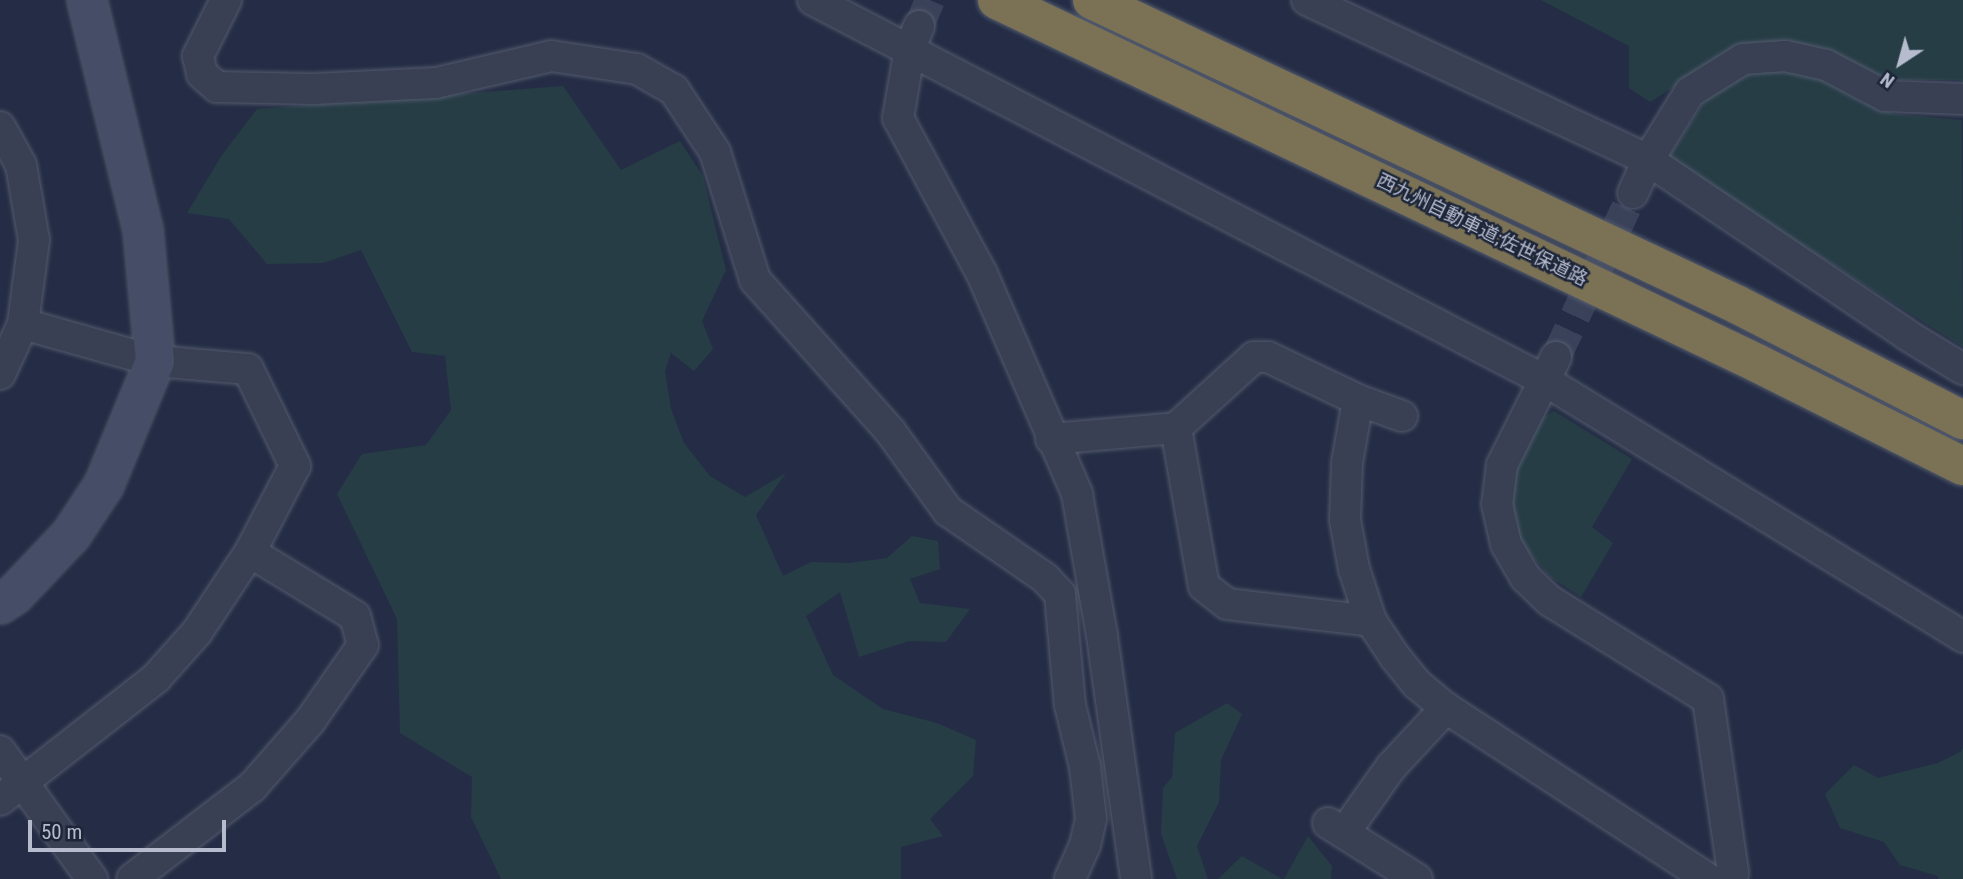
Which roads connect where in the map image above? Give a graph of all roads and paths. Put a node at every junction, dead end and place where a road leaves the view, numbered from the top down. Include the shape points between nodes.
1 (87, 0) edge
2 (226, 0) edge
3 (813, 0) edge
4 (997, 0) edge
5 (1092, 0) edge
6 (1307, 0) edge
7 (914, 37) junction
8 (1963, 99) edge
9 (0, 127) edge
10 (1648, 160) junction
11 (1633, 193) tunnel mouth
12 (23, 324) junction
13 (155, 361) junction
14 (1550, 368) junction
15 (1963, 369) edge
16 (0, 374) edge
17 (1358, 400) junction
18 (1402, 416) dead end
19 (1963, 420) edge
20 (1176, 428) junction
21 (1051, 439) junction
22 (1963, 466) edge
23 (250, 552) junction
24 (0, 604) edge
25 (1371, 621) junction
26 (1963, 637) edge
27 (1446, 708) junction
28 (0, 751) edge
29 (22, 780) junction
30 (0, 800) edge
31 (92, 879) edge
32 (132, 879) edge
33 (1070, 879) edge
34 (1136, 879) edge
35 (1416, 879) edge
36 (1708, 879) edge
37 (1730, 879) edge

1 - 13 street via 143,230
2 - 33 street via 198,56 202,75 217,87 313,89 436,83 551,56 637,69 674,90 715,152 755,280 890,431 948,511 1045,578 1060,594 1070,705 1091,819
3 - 7 street
4 - 22 highway, 西九州自動車道;佐世保道路
5 - 19 highway, 西九州自動車道;佐世保道路 via 1738,305
6 - 10 street
7 - 14 street
7 - 21 street via 898,118 982,274
8 - 10 street via 1885,96 1826,65 1785,56 1743,59 1690,92
9 - 12 street via 21,166 34,240
10 - 11 street
10 - 15 street
12 - 13 street
12 - 16 street
13 - 23 street via 248,369 295,466
13 - 24 street via 104,485 71,535
14 - 26 street
14 - 37 street via 1502,465 1496,504 1506,544 1526,578 1550,601 1708,699 1733,873
17 - 18 street
17 - 20 street via 1268,357 1254,357
17 - 25 street via 1347,463 1345,520
20 - 21 street
20 - 25 street via 1204,586 1227,604
21 - 34 street via 1077,494
23 - 29 street via 197,632 156,678
23 - 32 street via 355,616 363,645 310,722 252,787
25 - 27 street via 1417,684
27 - 35 street via 1336,828
27 - 36 street
28 - 29 street
29 - 30 street
29 - 31 street

